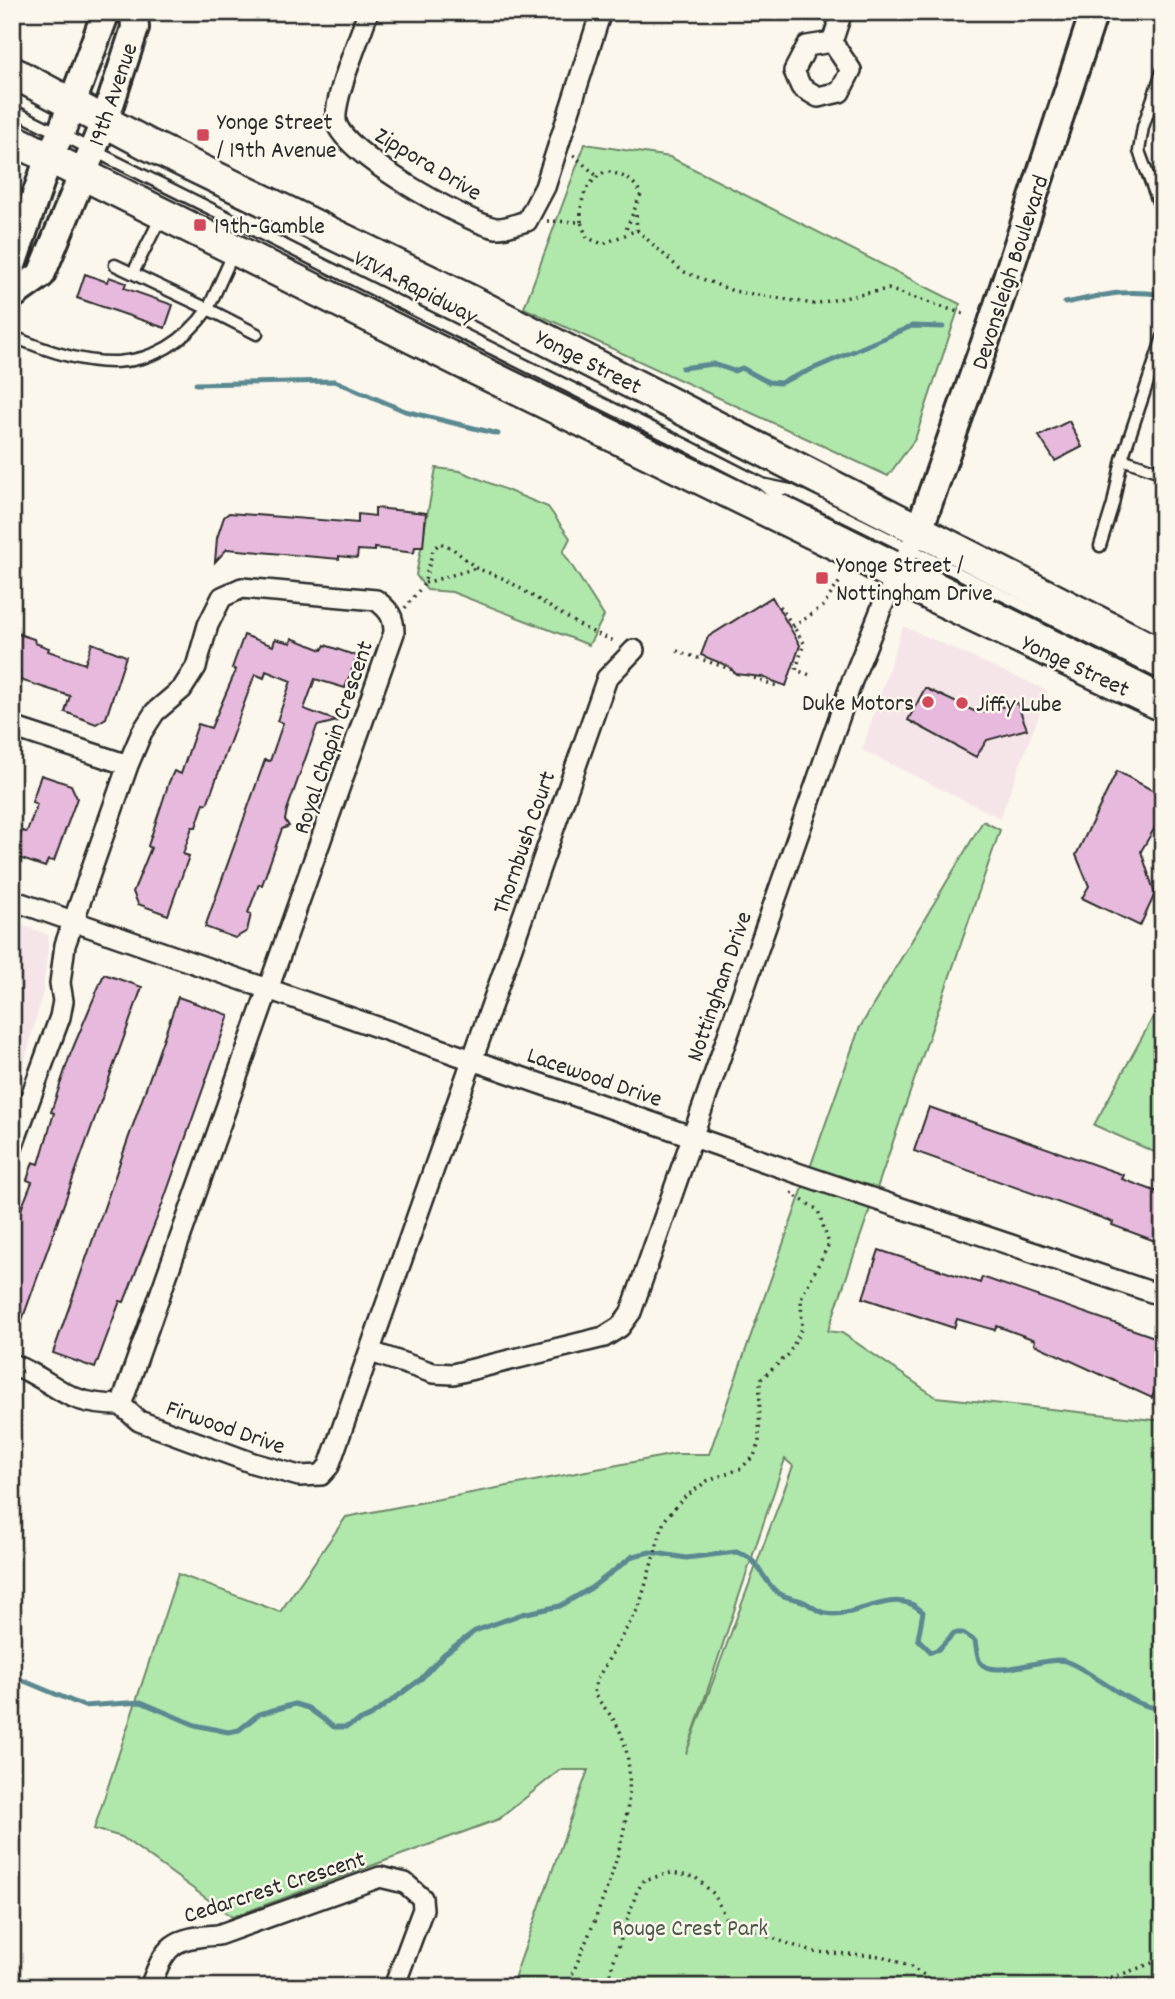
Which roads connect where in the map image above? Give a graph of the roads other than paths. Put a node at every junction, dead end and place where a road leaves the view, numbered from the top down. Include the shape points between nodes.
1 (106, 12) edge
2 (134, 12) edge
3 (368, 12) edge
4 (601, 12) edge
5 (842, 12) edge
6 (1094, 12) edge
7 (832, 43) dead end
8 (12, 72) edge
9 (1162, 75) edge
10 (72, 103) junction
11 (12, 110) edge
12 (105, 120) junction
13 (12, 139) edge
14 (55, 145) junction
15 (88, 162) junction
16 (162, 215) junction
17 (1163, 215) edge
18 (235, 250) junction
19 (115, 265) dead end
20 (132, 273) junction
21 (13, 282) edge
22 (208, 309) junction
23 (257, 334) dead end
24 (12, 336) edge
25 (1163, 337) edge
26 (1122, 459) junction
27 (1163, 473) edge
28 (1100, 546) dead end
29 (908, 554) junction
30 (634, 650) road end
31 (1163, 655) edge
32 (1163, 675) edge
33 (1163, 690) edge
34 (1163, 706) edge
35 (12, 727) edge
36 (128, 765) junction
37 (12, 900) edge
38 (74, 921) junction
39 (269, 988) junction
40 (472, 1059) junction
41 (692, 1136) junction
42 (12, 1148) edge
43 (1163, 1296) edge
44 (371, 1352) junction
45 (12, 1364) edge
46 (121, 1405) junction
47 (150, 1987) edge
48 (394, 1987) edge

1 - 10 street, 19th Avenue
2 - 12 street, 19th Avenue via 135,28
3 - 4 street, Zippora Drive via 335,122 350,144 458,213 498,228 527,221 545,187
5 - 7 street
6 - 29 street, Devonsleigh Boulevard via 992,323
8 - 10 main road, Yonge Street
9 - 17 lane via 1139,151
10 - 12 main road, Yonge Street
10 - 14 street, 19th Avenue
11 - 14 lane
12 - 15 street, 19th Avenue
12 - 29 main road, Yonge Street via 471,301
13 - 14 main road, Yonge Street
14 - 15 main road, Yonge Street
14 - 21 street, 19th Avenue
15 - 16 main road, Yonge Street
15 - 21 street, 19th Avenue via 41,275
15 - 29 lane, VIVA Rapidway via 762,484 782,500
16 - 18 main road, Yonge Street
16 - 20 lane
18 - 22 lane
18 - 29 main road, Yonge Street
19 - 20 lane
20 - 22 lane
22 - 23 lane
22 - 24 lane via 176,344 149,358 70,359
25 - 26 lane
26 - 27 lane
26 - 28 lane
29 - 31 main road, Yonge Street
29 - 32 lane, VIVA Rapidway
29 - 33 lane, VIVA Rapidway
29 - 34 main road, Yonge Street via 948,604
29 - 41 street, Nottingham Drive via 852,681
30 - 40 street, Thornbush Court via 607,678
35 - 36 street
36 - 38 street, Royal Chapin Crescent
36 - 39 street, Royal Chapin Crescent via 155,712 182,689 196,667 222,597 242,588 376,600 389,610 394,620 391,641
37 - 38 street, Lacewood Drive
38 - 39 street, Lacewood Drive
38 - 42 street, Royal Chapin Crescent via 61,964 60,1017
39 - 40 street, Lacewood Drive
39 - 46 street
40 - 41 street, Lacewood Drive
40 - 44 street, Firwood Drive
41 - 43 street, Lacewood Drive
41 - 44 street, Nottingham Drive via 631,1312 620,1327 604,1337 453,1374 433,1373
44 - 46 street, Firwood Drive via 329,1466 321,1475 299,1476 253,1463 139,1421
45 - 46 street via 69,1398 94,1405
47 - 48 street, Cedarcrest Crescent via 163,1952 174,1944 218,1935 380,1877 405,1882 422,1898 423,1909

